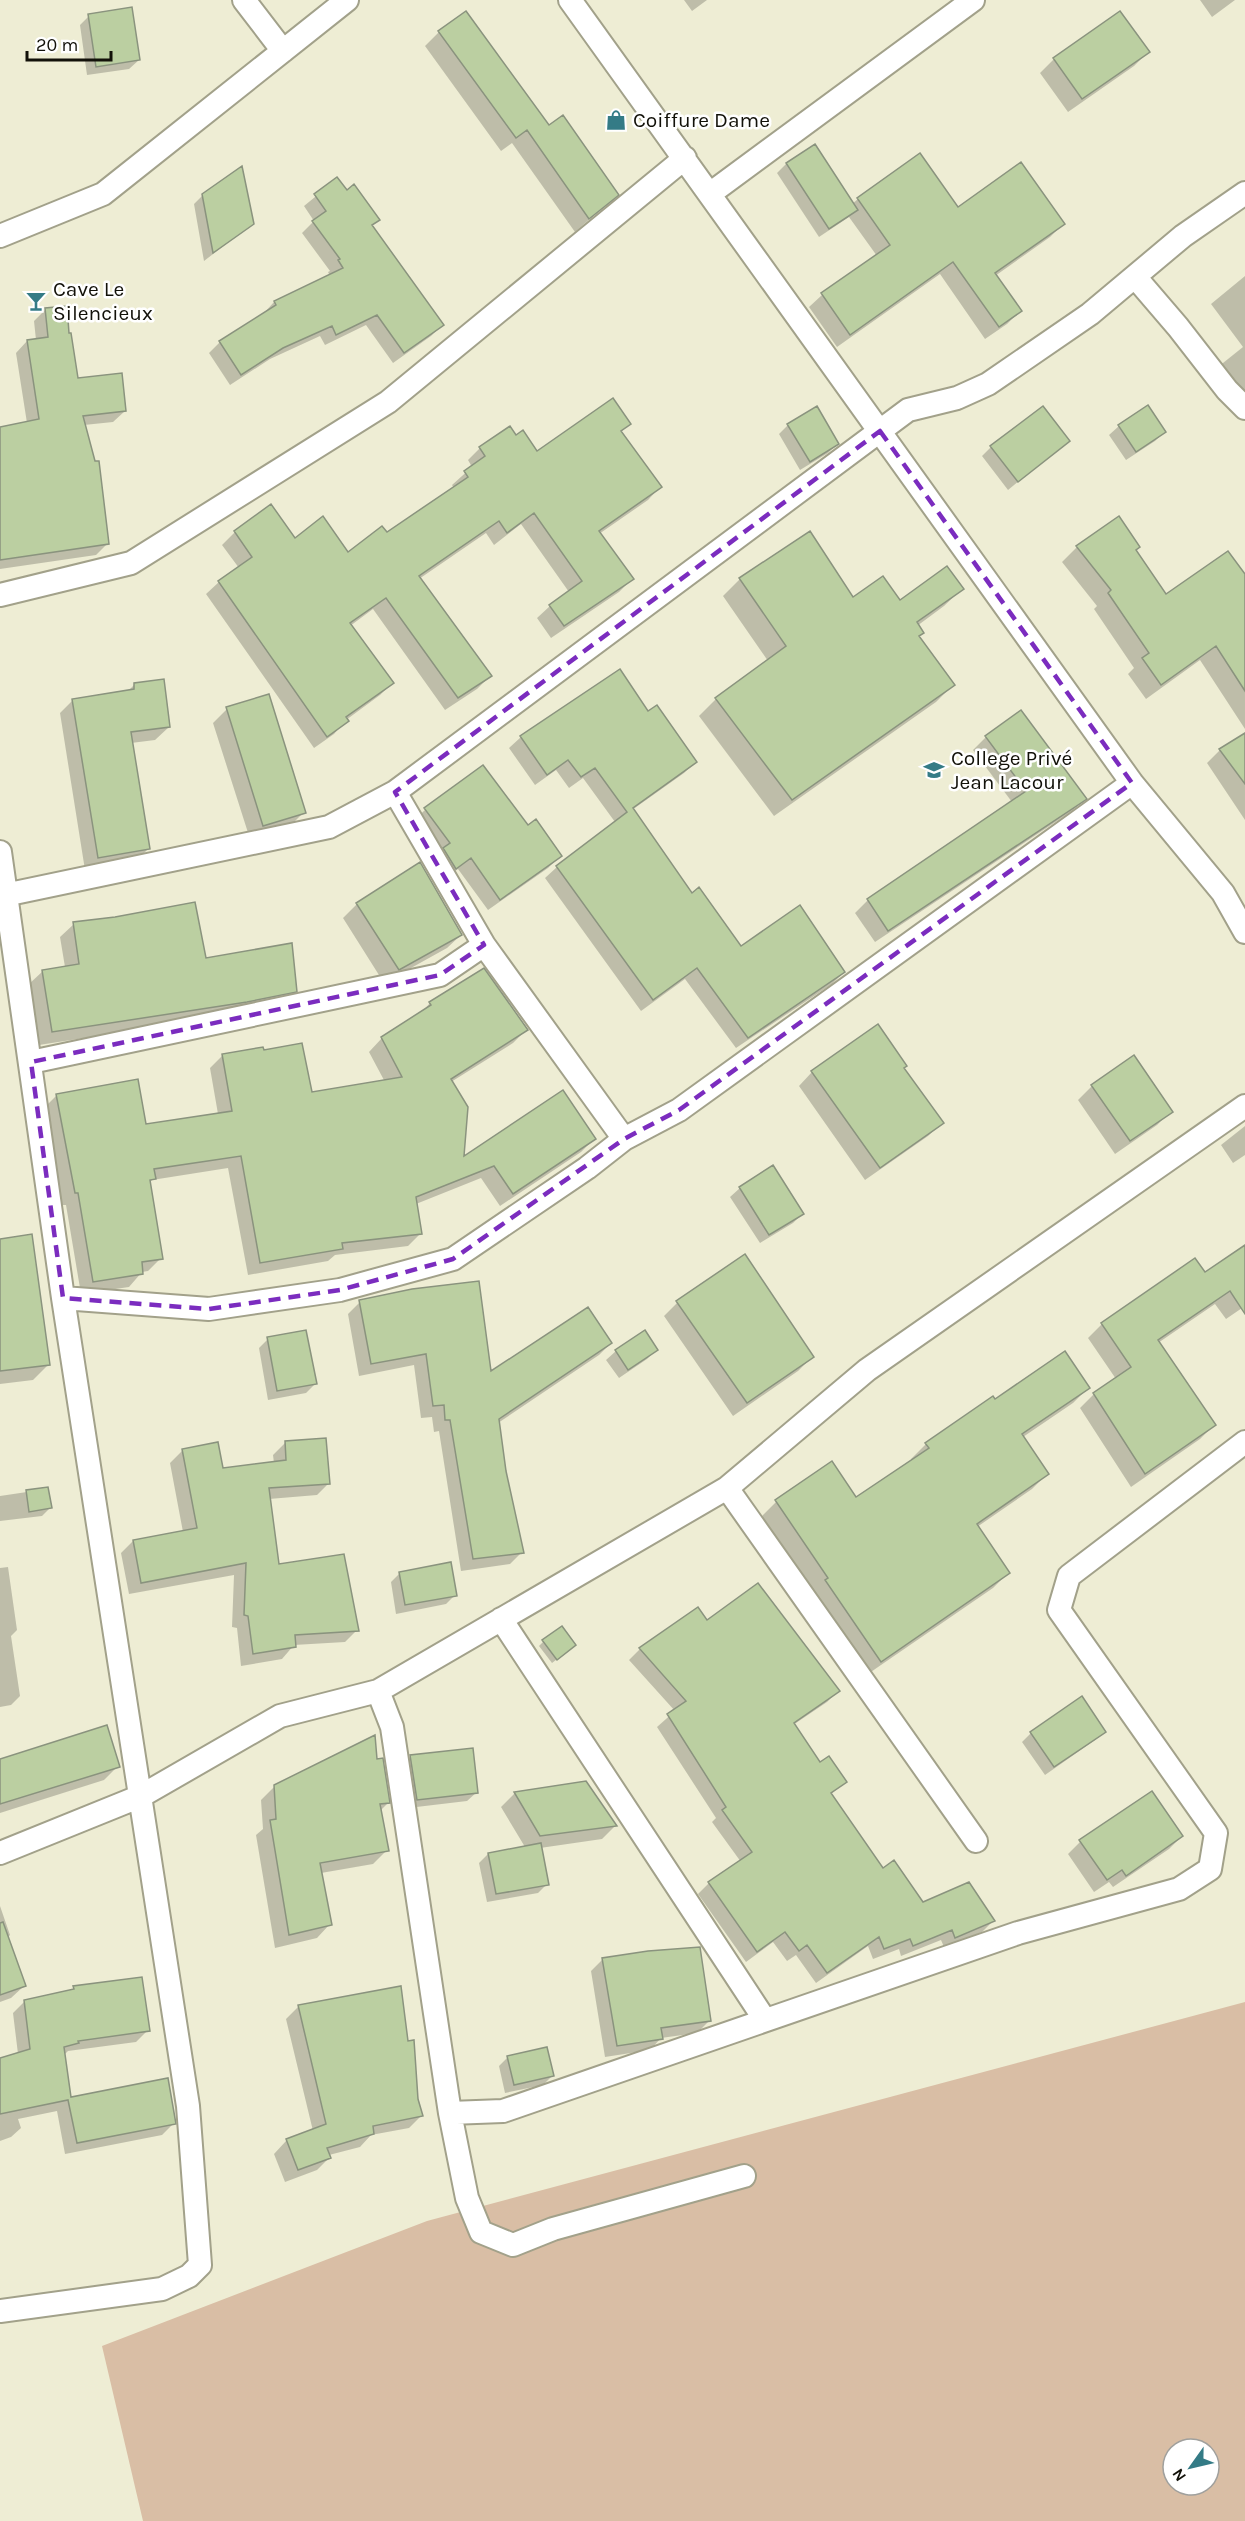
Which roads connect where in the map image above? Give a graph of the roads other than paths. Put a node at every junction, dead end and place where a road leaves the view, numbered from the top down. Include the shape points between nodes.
1 (244, 0) edge
2 (347, 0) edge
3 (570, 0) edge
4 (973, 0) edge
5 (283, 51) junction
6 (685, 158) junction
7 (711, 193) junction
8 (1245, 193) edge
9 (0, 236) edge
10 (1136, 278) junction
11 (1245, 408) edge
12 (880, 430) junction
13 (0, 595) edge
14 (1132, 783) junction
15 (395, 792) junction
16 (0, 852) edge
17 (3, 896) edge
18 (1245, 933) edge
19 (484, 945) junction
20 (31, 1062) junction
21 (1245, 1106) edge
22 (624, 1138) junction
23 (63, 1298) junction
24 (1245, 1442) edge
25 (727, 1488) junction
26 (501, 1619) junction
27 (378, 1690) junction
28 (141, 1796) junction
29 (976, 1841) dead end
30 (0, 1853) edge
31 (765, 2020) junction
32 (450, 2113) junction
33 (744, 2176) dead end
34 (0, 2311) edge

1 - 5 street
2 - 5 street
3 - 6 street
4 - 7 street
5 - 9 street via 103,194
6 - 7 street
6 - 13 street via 388,402 131,563
7 - 12 street
8 - 10 street via 1183,236
10 - 11 street
10 - 12 street via 988,384 957,398 908,410
12 - 14 street
12 - 15 street
14 - 18 street via 1223,894
14 - 22 street via 679,1110
15 - 17 street via 329,826
15 - 19 street
16 - 17 street
17 - 20 street
19 - 20 street via 440,975
19 - 22 street
20 - 23 street
21 - 25 street via 867,1370
22 - 23 street via 453,1259 340,1290 209,1309
23 - 28 street
24 - 31 street via 1068,1576 1059,1610 1216,1833 1210,1869 1179,1889 1018,1932
25 - 26 street
25 - 29 street
26 - 27 street
26 - 31 street
27 - 28 street via 280,1716
27 - 32 street via 392,1727
28 - 30 street
28 - 34 street via 189,2106 200,2265 189,2276 162,2289
31 - 32 street via 503,2111
32 - 33 street via 467,2198 481,2232 513,2245 553,2229

